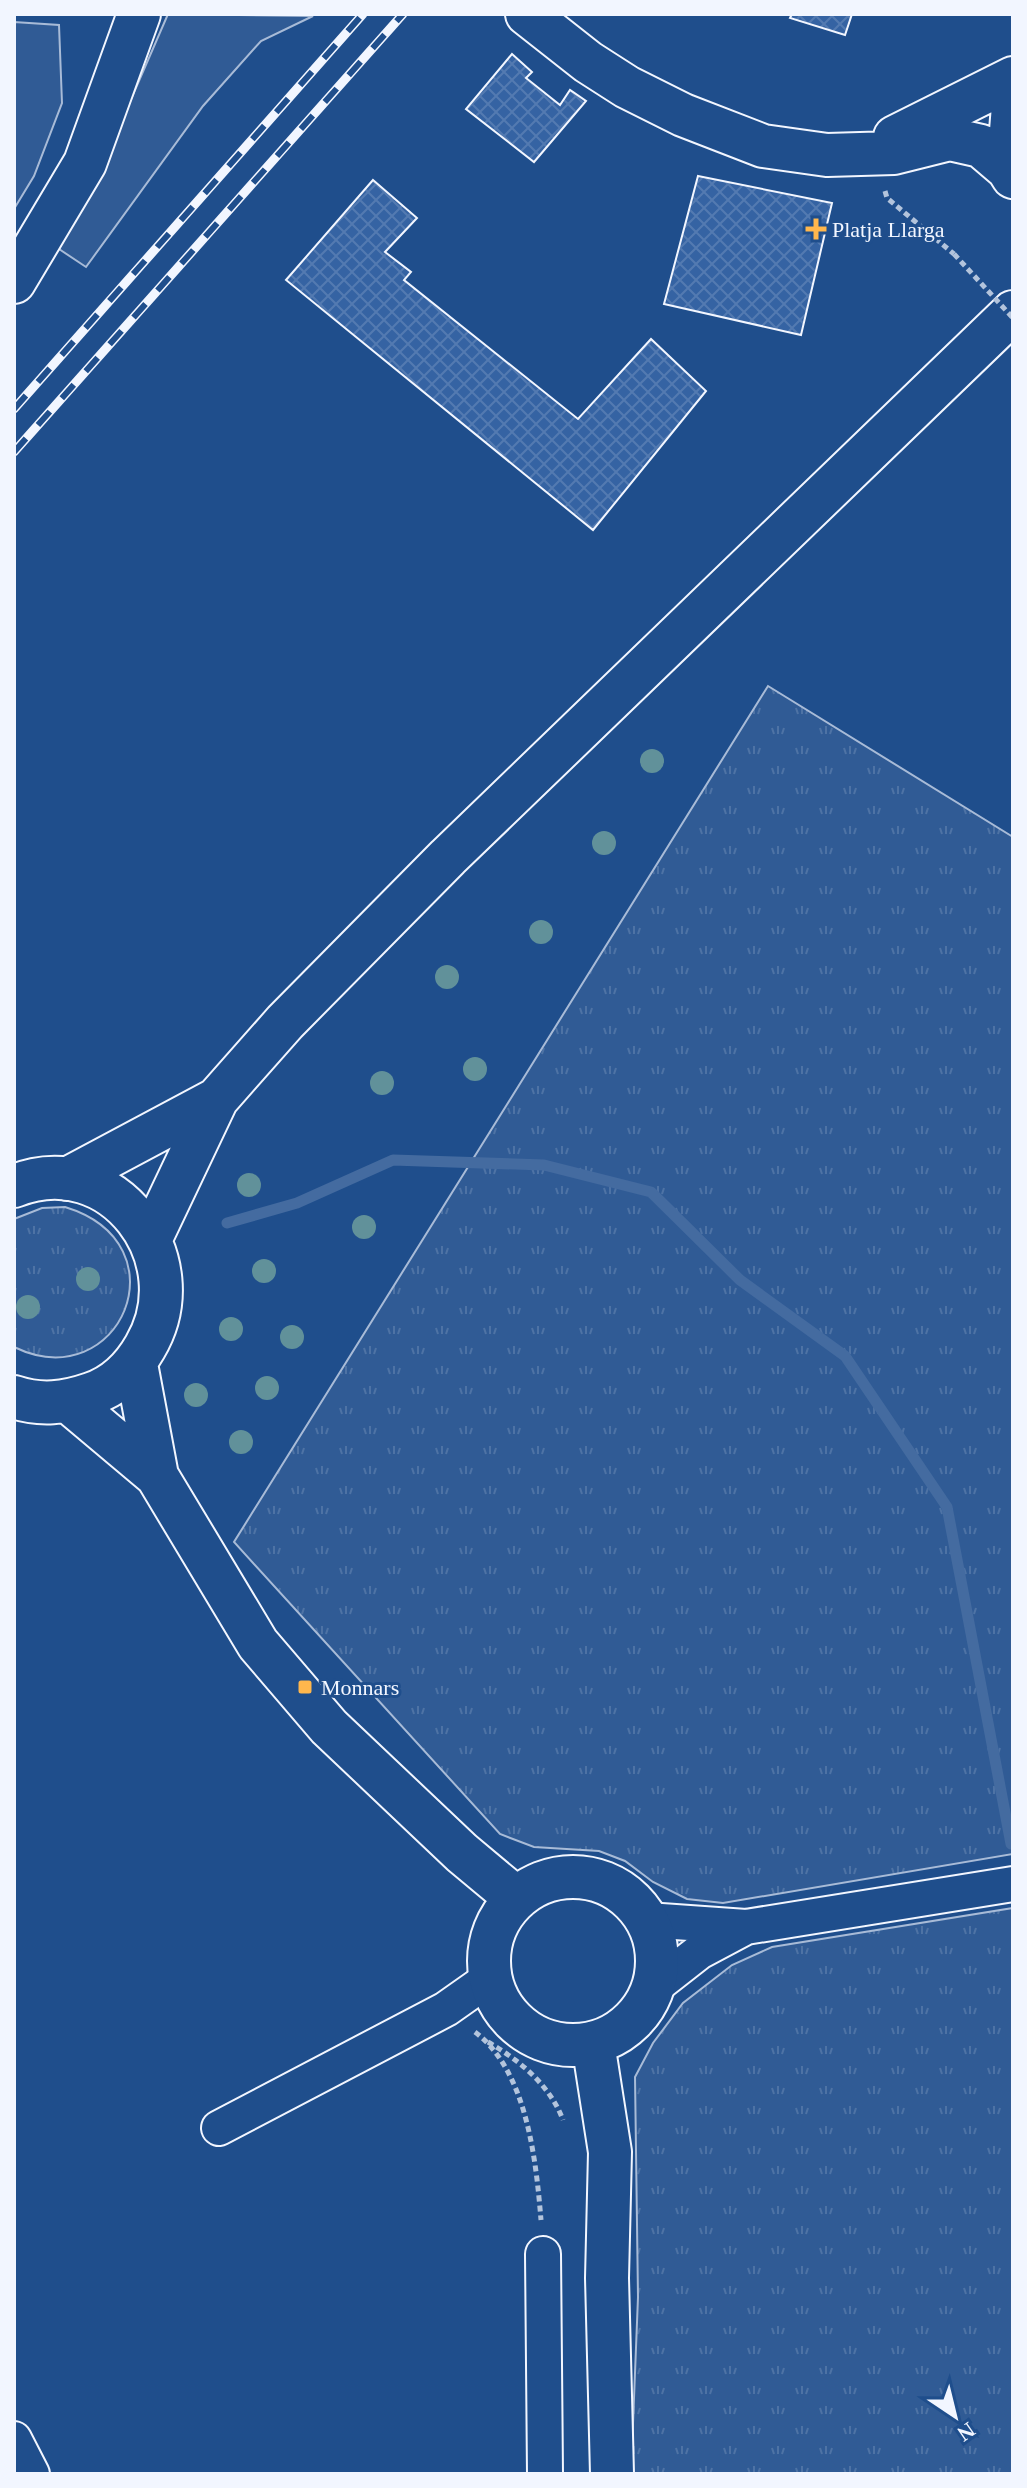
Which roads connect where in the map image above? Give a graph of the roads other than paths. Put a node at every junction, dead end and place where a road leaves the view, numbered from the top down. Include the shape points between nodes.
1 (139, 14) edge
2 (527, 14) edge
3 (1013, 78) edge
4 (1013, 106) edge
5 (874, 151) junction
6 (1011, 173) edge
7 (14, 282) edge
8 (1013, 315) edge
9 (217, 1099) junction
10 (67, 1179) junction
11 (14, 1186) edge
12 (151, 1238) junction
13 (136, 1364) junction
14 (17, 1400) edge
15 (69, 1402) junction
16 (157, 1476) junction
17 (1013, 1884) edge
18 (516, 1898) junction
19 (647, 1920) junction
20 (746, 1927) junction
21 (490, 1978) junction
22 (653, 1988) junction
23 (593, 2043) junction
24 (219, 2128) dead end
25 (543, 2254) road end
26 (14, 2439) edge
27 (32, 2474) edge
28 (545, 2474) edge
29 (612, 2474) edge

1 - 7 street via 85,163
2 - 5 street via 588,62 683,115 763,146 827,155
3 - 5 street via 907,129
4 - 6 street
5 - 6 street via 894,153 950,139 981,146
8 - 9 street via 448,857
9 - 10 street
9 - 12 street
10 - 11 street via 30,1179
10 - 12 street via 100,1188 126,1206
12 - 13 street via 163,1282 157,1328
13 - 15 street via 105,1389
13 - 16 street
14 - 15 street
15 - 16 street
16 - 18 street via 258,1644 329,1727
17 - 20 street
18 - 19 street via 537,1883 587,1877 612,1885
18 - 21 street via 492,1935
19 - 20 street
19 - 22 street via 656,1942
20 - 22 street via 699,1952
21 - 23 street via 500,2004 517,2025 540,2039 566,2045
21 - 24 street via 446,2009
22 - 23 street via 640,2012 619,2031
23 - 29 street via 610,2152
25 - 28 street
26 - 27 street

